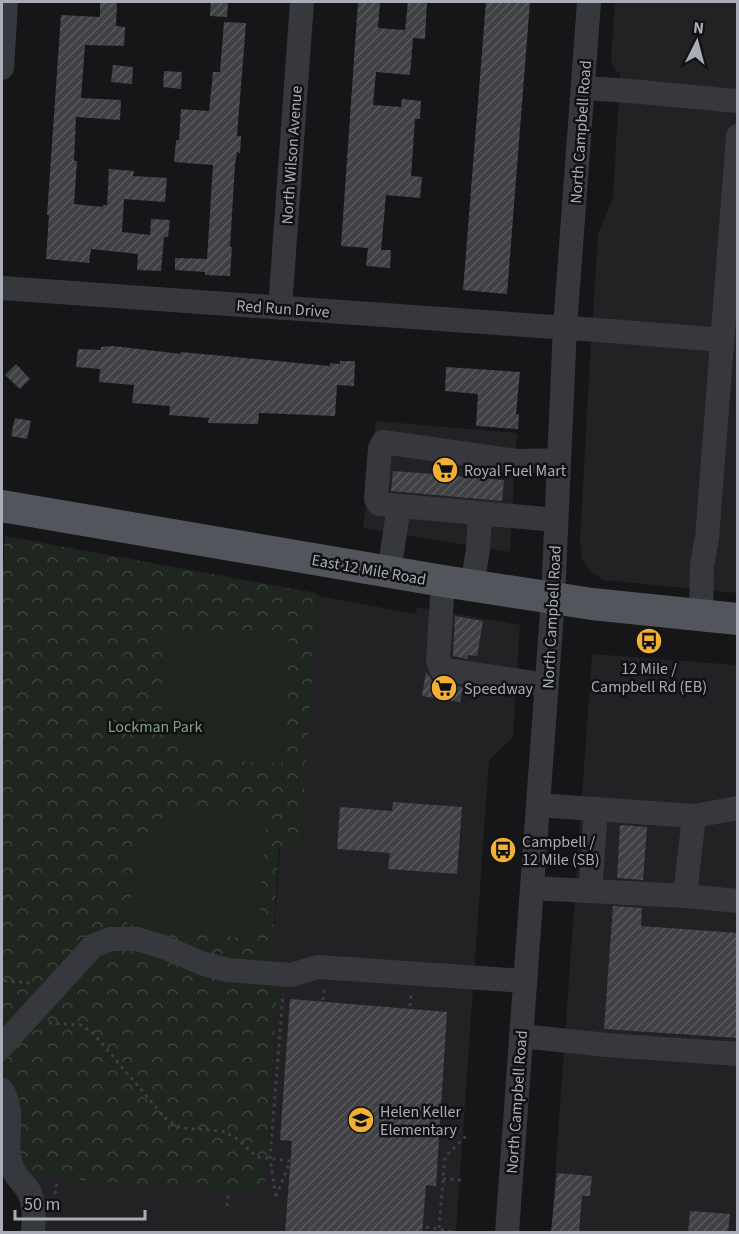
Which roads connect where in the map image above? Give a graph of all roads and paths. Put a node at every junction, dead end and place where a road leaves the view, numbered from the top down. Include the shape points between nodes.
1 (6, 2) edge
2 (302, 2) edge
3 (589, 2) edge
4 (2, 68) edge
5 (583, 88) junction
6 (738, 101) edge
7 (738, 135) edge
8 (2, 288) edge
9 (280, 308) junction
10 (565, 327) junction
11 (722, 340) junction
12 (559, 460) junction
13 (2, 506) edge
14 (399, 506) junction
15 (480, 514) junction
16 (556, 520) junction
17 (389, 572) junction
18 (458, 584) junction
19 (553, 598) junction
20 (701, 615) junction
21 (738, 619) edge
22 (547, 686) junction
23 (538, 805) junction
24 (738, 808) edge
25 (596, 809) junction
26 (694, 816) junction
27 (532, 888) junction
28 (588, 890) junction
29 (685, 896) junction
30 (738, 901) edge
31 (284, 974) junction
32 (525, 981) junction
33 (24, 1020) junction
34 (521, 1036) junction
35 (2, 1046) edge
36 (738, 1054) edge
37 (2, 1090) edge
38 (466, 1136) dead end
39 (270, 1159) junction
40 (443, 1179) junction
41 (463, 1180) dead end
42 (57, 1182) dead end
43 (55, 1194) dead end
44 (228, 1194) dead end
45 (227, 1206) dead end
46 (426, 1227) dead end
47 (439, 1228) junction
48 (33, 1233) edge
49 (453, 1233) edge
50 (507, 1233) edge

1 - 4 street
2 - 9 street, North Wilson Avenue
3 - 5 street, North Campbell Road
5 - 6 street
5 - 10 street, North Campbell Road
7 - 11 street
8 - 9 street, Red Run Drive
9 - 10 street, Red Run Drive
10 - 11 street, Red Run Drive
10 - 12 street, North Campbell Road
11 - 20 street
12 - 14 street via 517,461 383,442 376,499 379,504
12 - 16 street, North Campbell Road
13 - 17 main road, East 12 Mile Road
14 - 15 street
14 - 17 street
15 - 16 street
15 - 18 street via 478,549
16 - 19 street, North Campbell Road
17 - 18 main road, East 12 Mile Road
18 - 19 main road, East 12 Mile Road
18 - 22 street via 438,661 441,669
19 - 20 main road, East 12 Mile Road
19 - 22 street, North Campbell Road
20 - 21 main road, East 12 Mile Road
22 - 23 street, North Campbell Road
23 - 25 street
23 - 27 street, North Campbell Road
24 - 26 street
25 - 26 street
25 - 28 street
26 - 29 street
27 - 28 street
27 - 32 street, North Campbell Road
28 - 29 street
29 - 30 street
31 - 32 street via 318,967
31 - 33 street via 228,970 137,939 111,939 93,946
31 - 39 path
32 - 34 street, North Campbell Road
33 - 35 street
33 - 39 path via 81,1026 93,1033 166,1119 181,1128 222,1131 257,1157
34 - 36 street
34 - 50 street, North Campbell Road
37 - 48 street via 10,1112 9,1154 35,1210
38 - 40 path via 444,1156
39 - 39 path via 290,1161 276,1197 273,1178
40 - 41 path
40 - 47 path
42 - 43 path
44 - 45 path
46 - 47 path
47 - 49 path

